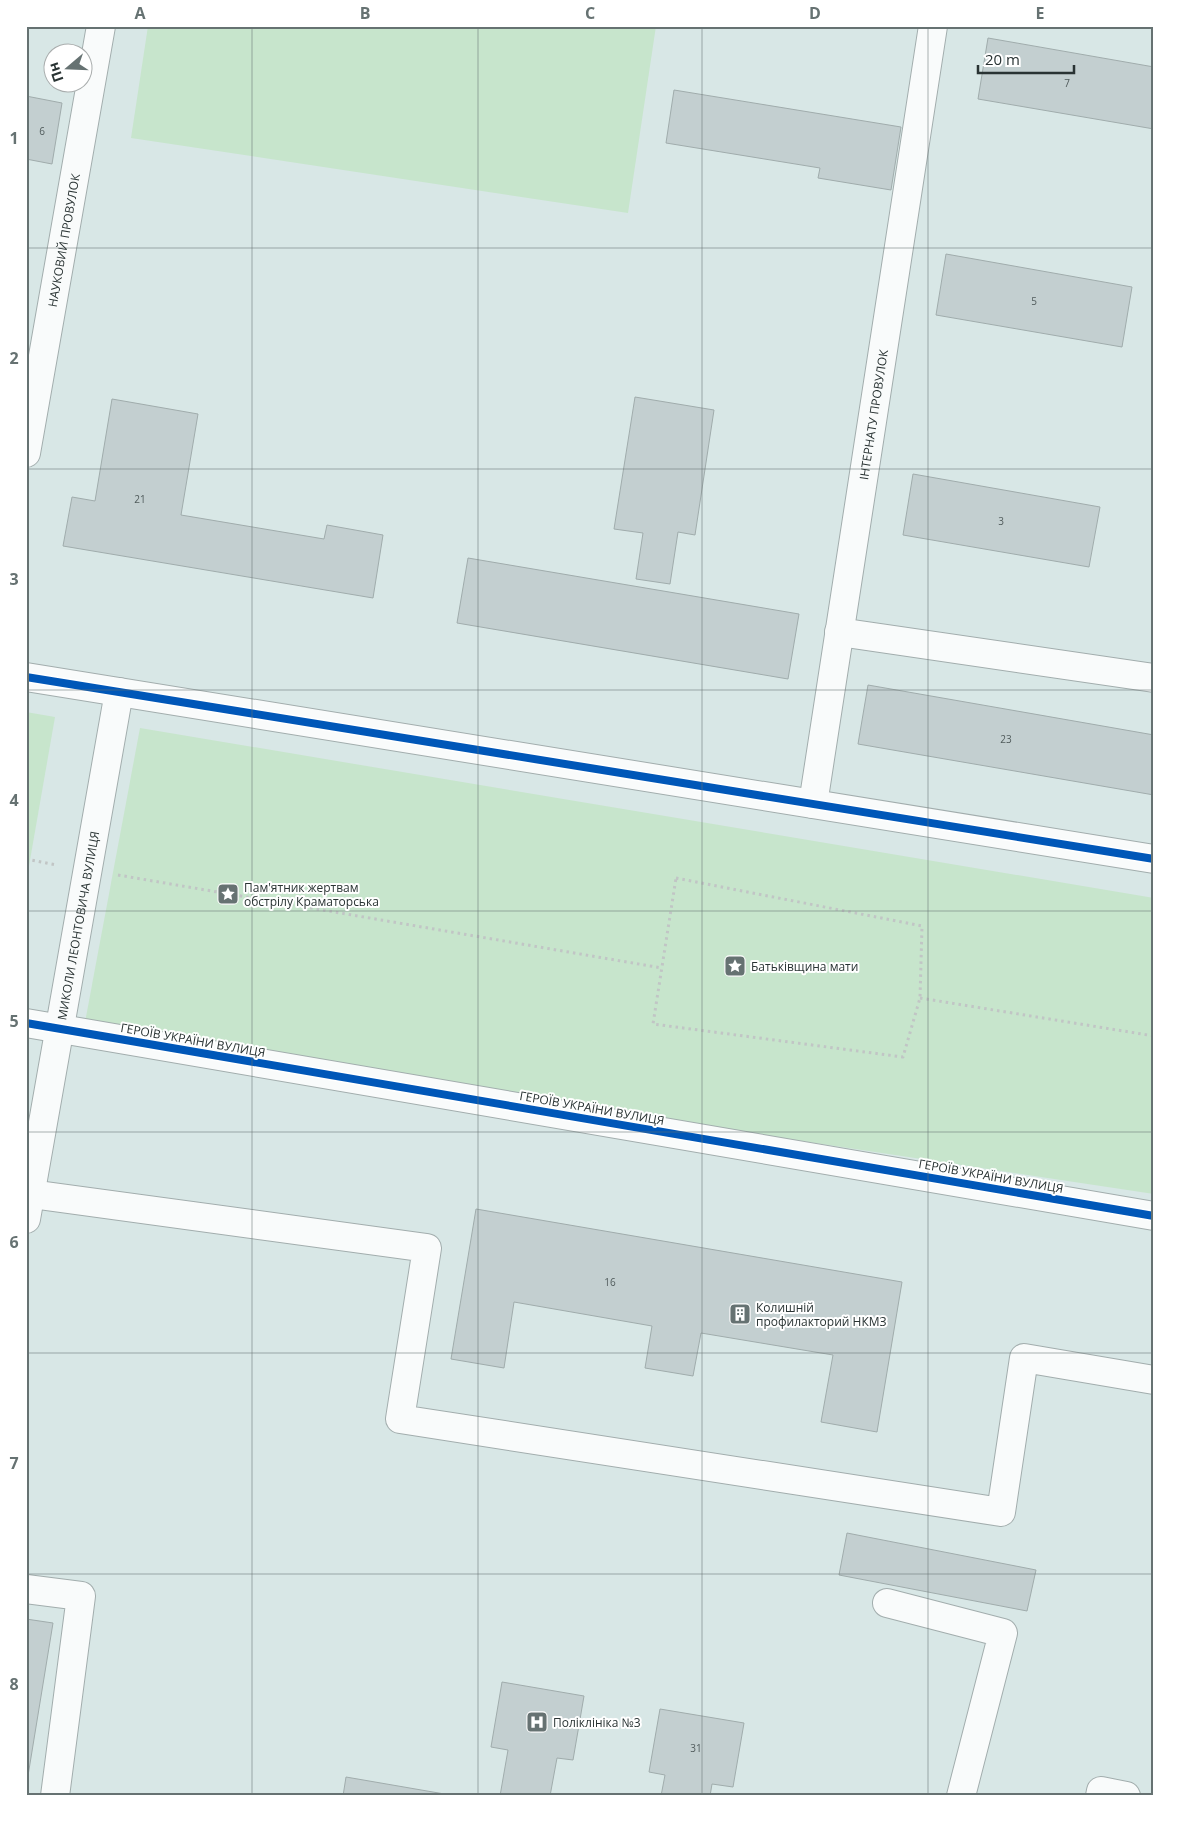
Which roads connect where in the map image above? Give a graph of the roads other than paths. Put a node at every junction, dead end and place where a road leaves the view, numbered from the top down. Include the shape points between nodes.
1 (101, 26) edge
2 (933, 26) edge
3 (26, 453) edge
4 (839, 632) junction
5 (26, 677) edge
6 (1154, 678) edge
7 (119, 692) junction
8 (813, 804) junction
9 (1154, 859) edge
10 (26, 1023) edge
11 (59, 1028) junction
12 (28, 1206) edge
13 (1154, 1216) edge
14 (1154, 1380) edge
15 (26, 1589) edge
16 (887, 1603) dead end
17 (55, 1796) edge
18 (961, 1796) edge
19 (1100, 1796) edge
20 (1126, 1796) edge

1 - 3 street, НАУКОВИЙ ПРОВУЛОК
2 - 4 street, ІНТЕРНАТУ ПРОВУЛОК
4 - 6 street
4 - 8 street, ІНТЕРНАТУ ПРОВУЛОК
5 - 7 street
7 - 8 street
7 - 11 street, МИКОЛИ ЛЕОНТОВИЧА ВУЛИЦЯ
8 - 9 street
10 - 11 street, ГЕРОЇВ УКРАЇНИ ВУЛИЦЯ
11 - 12 street, МИКОЛИ ЛЕОНТОВИЧА ВУЛИЦЯ
11 - 13 street, ГЕРОЇВ УКРАЇНИ ВУЛИЦЯ
12 - 14 street via 427,1248 400,1418 1001,1512 1024,1358
15 - 17 street via 81,1596
16 - 18 street via 1003,1633
19 - 20 street via 1100,1791

